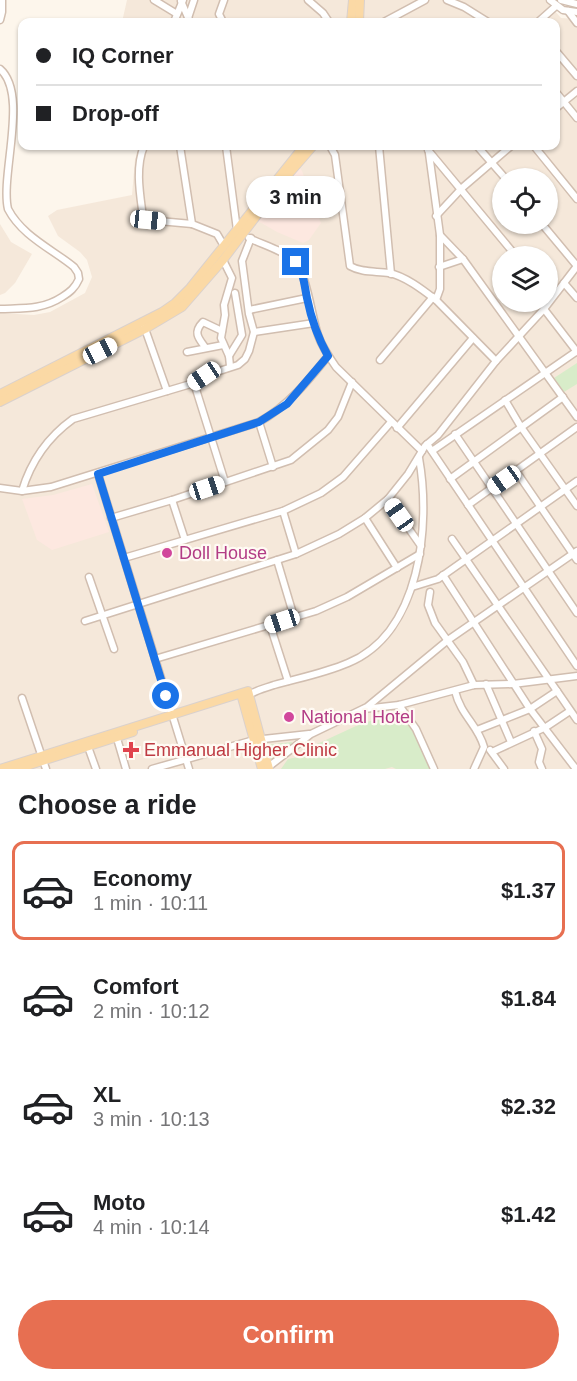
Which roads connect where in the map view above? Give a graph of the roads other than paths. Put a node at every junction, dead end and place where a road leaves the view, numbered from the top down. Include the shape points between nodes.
1 (2, 0) edge
2 (154, 0) edge
3 (194, 0) edge
4 (224, 0) edge
5 (308, 0) edge
6 (353, 0) edge
7 (360, 0) edge
8 (425, 0) edge
9 (447, 0) edge
10 (550, 0) edge
11 (182, 1) edge
12 (562, 2) edge
13 (465, 3) edge
14 (577, 4) edge
15 (567, 11) junction
16 (577, 12) edge
17 (177, 14) junction
18 (176, 18) edge
19 (188, 18) edge
20 (190, 18) edge
21 (221, 18) edge
22 (326, 18) edge
23 (351, 18) edge
24 (359, 18) edge
25 (391, 18) edge
26 (483, 18) edge
27 (543, 18) edge
28 (0, 20) edge
29 (577, 23) edge
30 (560, 56) edge
31 (0, 69) edge
32 (577, 76) edge
33 (577, 91) edge
34 (560, 97) edge
35 (564, 102) junction
36 (560, 105) edge
37 (577, 118) edge
38 (143, 150) edge
39 (181, 150) edge
40 (227, 150) edge
41 (301, 150) edge
42 (309, 150) edge
43 (332, 150) edge
44 (378, 150) edge
45 (428, 150) edge
46 (430, 150) edge
47 (480, 150) edge
48 (506, 150) edge
49 (537, 150) edge
50 (491, 162) junction
51 (496, 168) edge
52 (283, 175) junction
53 (462, 188) junction
54 (577, 199) edge
55 (436, 216) junction
56 (192, 224) junction
57 (240, 232) junction
58 (550, 234) edge
59 (440, 235) junction
60 (251, 238) junction
61 (224, 246) junction
62 (508, 246) edge
63 (463, 259) junction
64 (223, 260) junction
65 (577, 266) edge
66 (440, 267) junction
67 (392, 274) junction
68 (232, 278) junction
69 (244, 278) junction
70 (564, 283) junction
71 (558, 289) edge
72 (235, 293) junction
73 (227, 294) junction
74 (246, 294) junction
75 (307, 298) junction
76 (435, 298) junction
77 (577, 298) edge
78 (0, 309) edge
79 (249, 312) junction
80 (541, 312) edge
81 (546, 312) edge
82 (238, 314) junction
83 (225, 315) junction
84 (314, 323) junction
85 (144, 326) junction
86 (222, 331) junction
87 (254, 332) junction
88 (520, 336) junction
89 (241, 338) junction
90 (472, 338) junction
91 (223, 345) junction
92 (251, 346) junction
93 (205, 347) junction
94 (187, 352) dead end
95 (577, 352) edge
96 (229, 356) junction
97 (328, 356) junction
98 (380, 360) dead end
99 (496, 361) junction
100 (230, 366) junction
101 (546, 374) junction
102 (352, 382) junction
103 (194, 383) junction
104 (167, 391) junction
105 (0, 394) edge
106 (563, 397) junction
107 (505, 400) junction
108 (0, 402) edge
109 (577, 417) edge
110 (259, 422) junction
111 (391, 422) junction
112 (521, 426) junction
113 (397, 428) junction
114 (577, 428) edge
115 (455, 434) junction
116 (211, 437) junction
117 (427, 444) junction
118 (432, 451) junction
119 (541, 453) junction
120 (420, 454) junction
121 (474, 462) junction
122 (273, 467) junction
123 (516, 471) junction
124 (98, 474) junction
125 (450, 479) junction
126 (577, 481) edge
127 (225, 482) junction
128 (0, 488) edge
129 (492, 488) junction
130 (566, 489) junction
131 (22, 491) junction
132 (388, 499) junction
133 (172, 500) junction
134 (468, 505) junction
135 (541, 506) junction
136 (577, 506) edge
137 (282, 511) junction
138 (111, 518) junction
139 (364, 518) junction
140 (516, 525) junction
141 (452, 538) dead end
142 (185, 540) junction
143 (492, 541) junction
144 (421, 550) junction
145 (575, 552) edge
146 (296, 554) junction
147 (124, 558) junction
148 (466, 559) junction
149 (277, 560) junction
150 (577, 560) edge
151 (397, 568) junction
152 (548, 570) junction
153 (443, 575) junction
154 (89, 577) dead end
155 (412, 587) junction
156 (523, 588) junction
157 (430, 592) dead end
158 (138, 605) junction
159 (500, 606) junction
160 (577, 613) edge
161 (104, 615) junction
162 (294, 617) junction
163 (85, 621) dead end
164 (475, 623) junction
165 (270, 625) junction
166 (448, 640) junction
167 (114, 649) dead end
168 (155, 659) junction
169 (577, 666) edge
170 (577, 676) edge
171 (550, 680) junction
172 (288, 681) junction
173 (486, 684) junction
174 (513, 684) junction
175 (474, 685) junction
176 (455, 691) junction
177 (556, 691) junction
178 (246, 694) junction
179 (22, 698) dead end
180 (399, 705) junction
181 (363, 709) junction
182 (530, 709) junction
183 (570, 711) junction
184 (173, 716) junction
185 (501, 719) junction
186 (577, 720) edge
187 (546, 727) junction
188 (477, 730) junction
189 (534, 731) junction
190 (311, 734) junction
191 (116, 735) junction
192 (257, 740) junction
193 (511, 742) junction
194 (86, 744) junction
195 (484, 747) junction
196 (492, 752) junction
197 (186, 759) junction
198 (43, 762) edge
199 (1, 769) edge
200 (18, 769) edge
201 (96, 769) edge
202 (126, 769) edge
203 (152, 769) edge
204 (189, 769) edge
205 (266, 769) edge
206 (434, 769) edge
207 (474, 769) edge
208 (504, 769) edge
209 (542, 769) edge
210 (576, 769) edge

1 - 28 street
2 - 17 street
3 - 20 street
4 - 21 street
5 - 22 street
6 - 23 main road
7 - 24 main road
8 - 25 street
9 - 13 street
10 - 12 street
11 - 17 street
11 - 19 street
12 - 14 street
12 - 15 street
12 - 27 street
13 - 26 street
15 - 16 street
15 - 29 street
17 - 18 street
30 - 32 street
31 - 78 street via 10,86 5,176 8,209 31,236 74,267 79,279 71,291 47,305
33 - 35 street
34 - 35 street
35 - 36 street
35 - 37 street
38 - 56 street via 139,189 143,217
39 - 56 street
40 - 57 street
41 - 52 main road
42 - 52 main road
43 - 67 street via 350,266
44 - 67 street
45 - 55 street
46 - 53 street
47 - 50 street
48 - 50 street
49 - 54 street
50 - 51 street
50 - 53 street
52 - 57 main road
53 - 55 street
53 - 62 street
55 - 59 street
56 - 61 street via 217,234
57 - 60 street
57 - 61 main road
57 - 64 main road
58 - 65 street
59 - 63 street
59 - 66 street
60 - 69 street via 242,261
60 - 75 street via 296,262
61 - 85 main road via 180,299
63 - 66 street
63 - 88 street
64 - 68 street
64 - 85 main road via 182,307
65 - 70 street
66 - 76 street via 440,289
67 - 76 street
68 - 69 street
68 - 73 street
69 - 74 street
70 - 71 street
70 - 77 street
72 - 73 street
72 - 74 street
72 - 82 street
73 - 83 street
74 - 79 street
75 - 79 street
75 - 84 street
76 - 90 street
76 - 98 street
79 - 82 street
79 - 87 street
80 - 88 street
81 - 95 street
82 - 83 street
82 - 89 street
83 - 86 street
84 - 87 street
84 - 97 street
85 - 104 street
85 - 105 main road
85 - 108 main road
86 - 91 street
86 - 93 street via 203,322 197,336
87 - 92 street
88 - 99 street
88 - 101 street
89 - 92 street
89 - 96 street
90 - 99 street
90 - 113 street
91 - 93 street
91 - 96 street
92 - 100 street via 242,363
93 - 94 street
95 - 101 street
96 - 100 street
97 - 102 street
97 - 110 street via 287,404
99 - 117 street
100 - 103 street
101 - 106 street
101 - 107 street
102 - 111 street
102 - 122 street via 338,417 328,430 300,453
103 - 104 street
103 - 116 street
104 - 131 street via 73,419 58,429 29,470
106 - 109 street
106 - 112 street
107 - 112 street
107 - 115 street
110 - 116 street
110 - 122 street
111 - 113 street
111 - 137 street via 343,477 321,493
112 - 119 street
112 - 121 street
113 - 120 street
114 - 119 street
115 - 118 street
115 - 121 street
116 - 124 street
116 - 127 street
117 - 118 street
117 - 120 street
118 - 125 street
119 - 123 street
119 - 130 street
120 - 132 street
120 - 144 street
121 - 125 street
121 - 129 street
122 - 127 street
123 - 129 street
123 - 135 street
124 - 131 street
124 - 138 street
125 - 134 street
126 - 130 street
127 - 133 street
128 - 131 street
129 - 134 street
129 - 140 street
130 - 135 street
130 - 136 street
132 - 139 street
132 - 144 street
133 - 138 street
133 - 142 street
134 - 143 street
135 - 140 street
135 - 145 street
137 - 142 street
137 - 146 street
138 - 147 street
139 - 146 street
139 - 151 street
140 - 143 street
140 - 152 street
141 - 148 street
142 - 147 street
143 - 148 street
143 - 156 street
144 - 151 street
144 - 155 street
145 - 150 street
145 - 152 street
146 - 149 street
147 - 158 street
148 - 153 street
148 - 159 street
149 - 158 street
149 - 162 street
151 - 162 street via 347,597
152 - 156 street
152 - 160 street
153 - 155 street
153 - 164 street
154 - 161 street
155 - 172 street via 392,627 375,646 351,662
156 - 159 street
156 - 169 street
157 - 166 street via 430,612
158 - 161 street
158 - 168 street
159 - 164 street
159 - 171 street
161 - 163 street
161 - 167 street
162 - 165 street
164 - 166 street
164 - 174 street
165 - 168 street
165 - 172 street
166 - 175 street
166 - 181 street
168 - 184 street
170 - 171 street
171 - 174 street
171 - 177 street
172 - 178 street
173 - 174 street
173 - 175 street
173 - 185 street
174 - 182 street
175 - 176 street
176 - 180 street
176 - 188 street via 462,712
177 - 182 street
177 - 183 street
178 - 184 main road
178 - 192 main road
179 - 198 street
180 - 181 street
180 - 206 street via 416,729
181 - 190 street
182 - 185 street
182 - 187 street
183 - 186 street
183 - 187 street
184 - 191 main road
184 - 197 street
185 - 188 street
185 - 193 street
187 - 189 street
187 - 210 street
188 - 195 street
189 - 193 street
189 - 209 street via 542,748 538,762
190 - 192 street
190 - 205 street
191 - 194 main road
191 - 202 street
192 - 197 street
192 - 205 main road
193 - 196 street
194 - 198 main road
194 - 201 street
195 - 196 street
195 - 207 street
196 - 208 street
197 - 203 street
197 - 204 street
198 - 199 main road
198 - 200 main road

